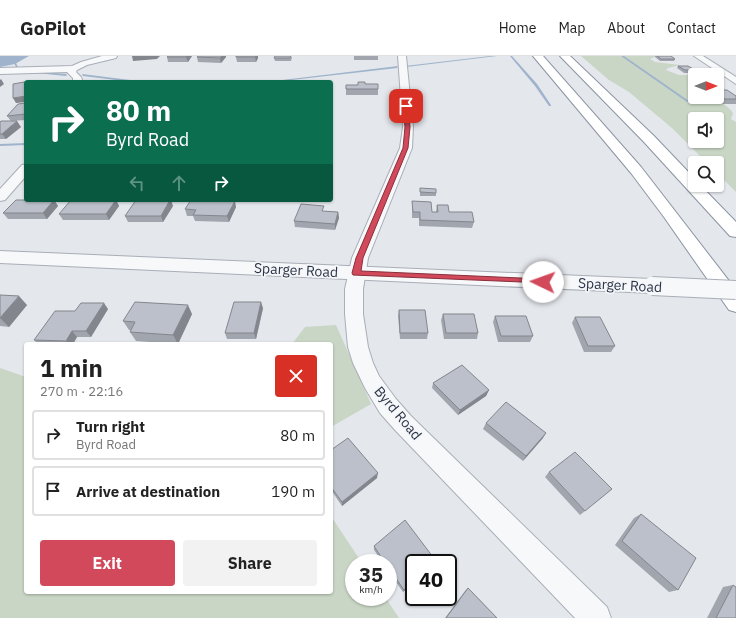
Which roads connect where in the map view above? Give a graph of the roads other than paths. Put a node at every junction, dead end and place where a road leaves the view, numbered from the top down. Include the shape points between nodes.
1 (113, 56) edge
2 (402, 56) edge
3 (538, 56) edge
4 (565, 56) edge
5 (698, 56) edge
6 (73, 69) junction
7 (0, 71) edge
8 (78, 80) edge
9 (736, 81) edge
10 (24, 170) edge
11 (0, 197) edge
12 (736, 232) edge
13 (0, 256) edge
14 (356, 273) junction
15 (736, 290) edge
16 (736, 305) edge
17 (596, 618) edge

1 - 6 street
2 - 14 street, Byrd Road via 408,127 406,148
3 - 16 highway via 636,170
4 - 12 highway via 649,139
5 - 9 street
6 - 7 street
6 - 8 street via 71,72
10 - 11 street
13 - 14 street, Sparger Road
14 - 15 street, Sparger Road, bridge
14 - 17 street, Byrd Road via 354,314 358,347 372,382 388,406

